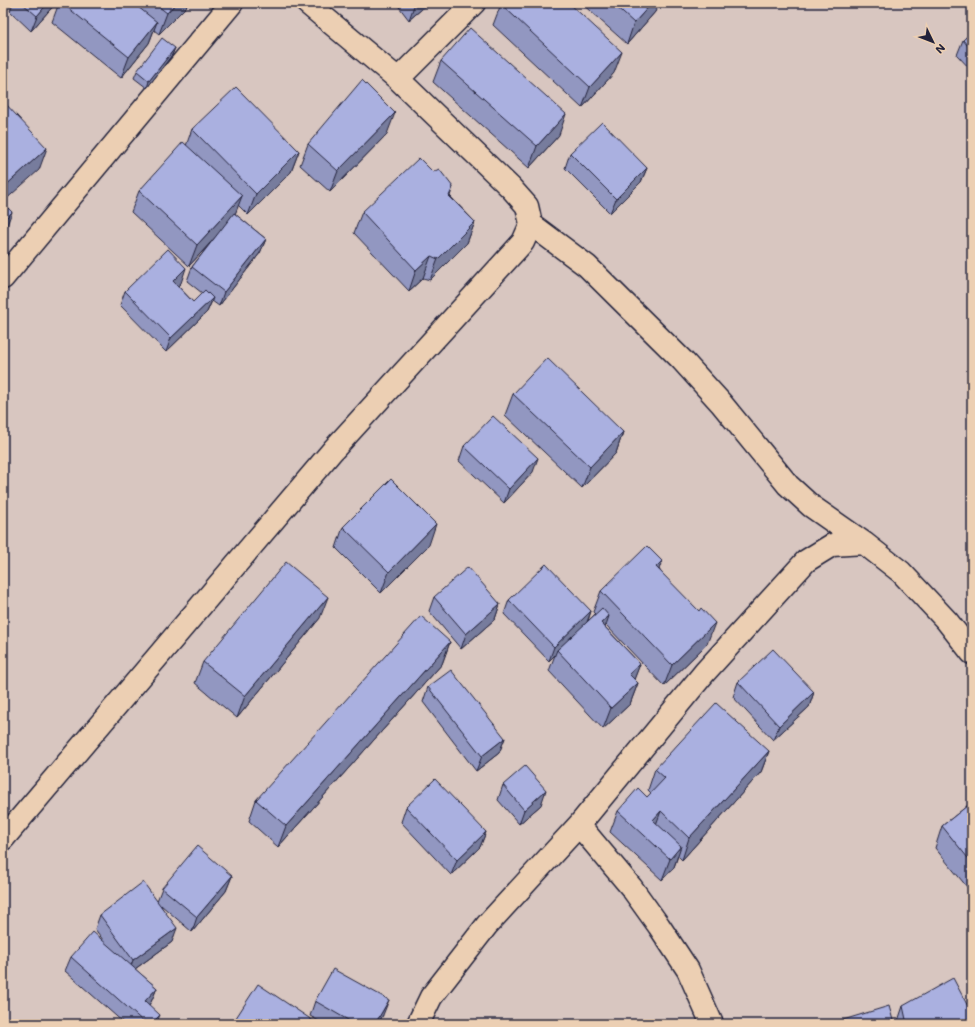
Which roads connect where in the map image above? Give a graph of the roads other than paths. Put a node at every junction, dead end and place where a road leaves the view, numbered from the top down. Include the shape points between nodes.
1 (232, 3) edge
2 (307, 3) edge
3 (474, 3) edge
4 (398, 79) junction
5 (531, 224) junction
6 (3, 278) edge
7 (864, 543) junction
8 (972, 653) edge
9 (579, 825) junction
10 (3, 840) edge
11 (418, 1024) edge
12 (712, 1024) edge

1 - 6 street
2 - 4 street
3 - 4 street
4 - 5 street via 511,188 527,206
5 - 7 street via 587,266 682,360 788,485 811,506
5 - 10 street via 523,242 333,450
7 - 8 street via 901,572 948,622
7 - 9 street via 832,545 806,561 704,672
9 - 11 street via 487,925 431,997
9 - 12 street via 659,926 688,970

